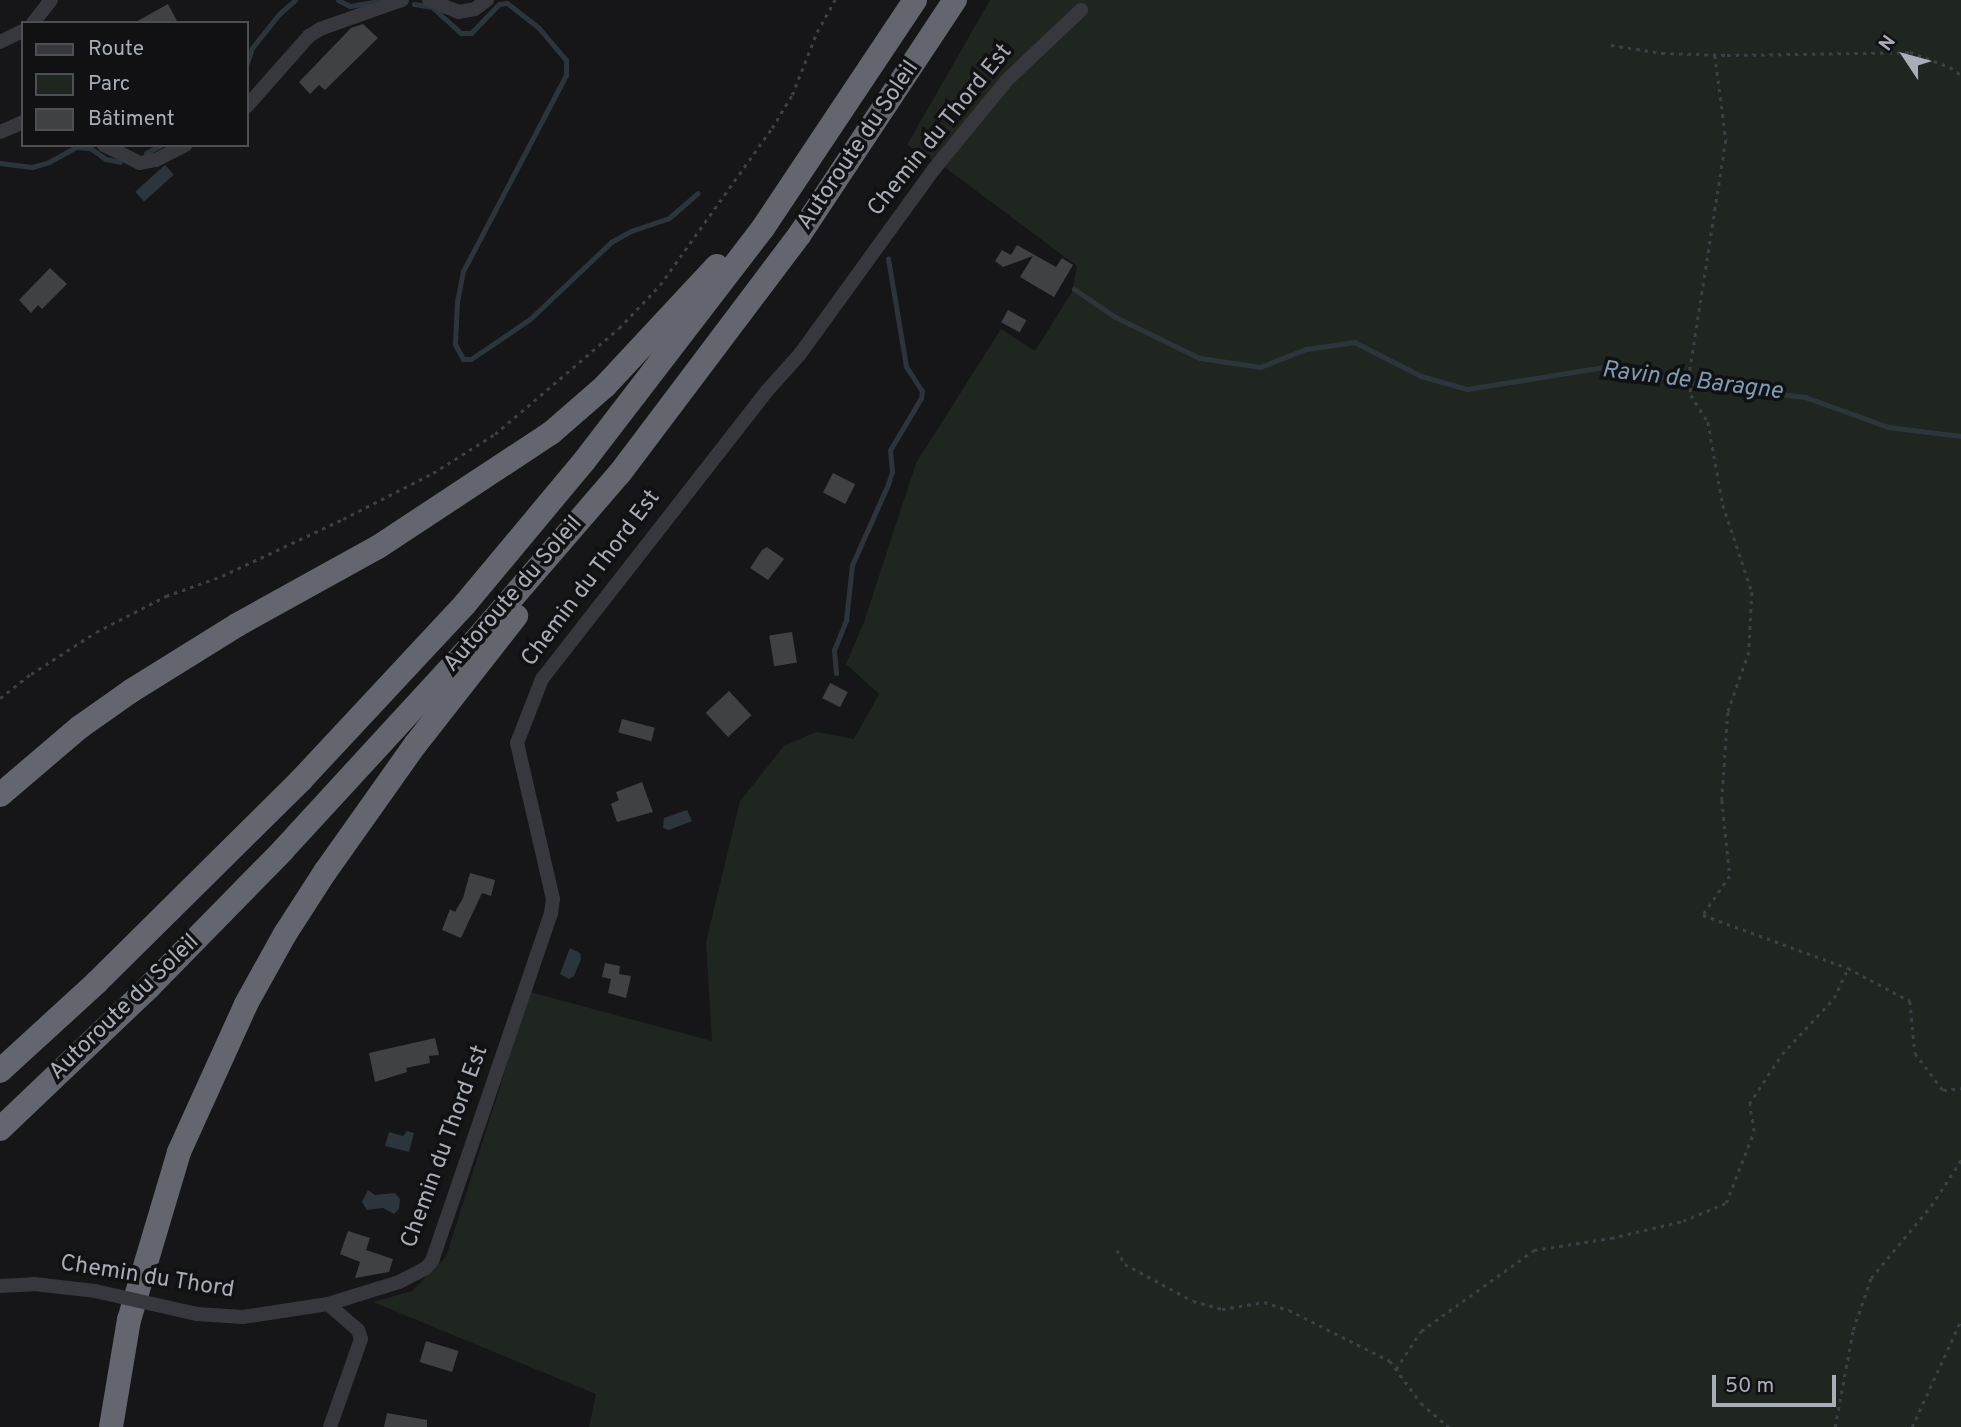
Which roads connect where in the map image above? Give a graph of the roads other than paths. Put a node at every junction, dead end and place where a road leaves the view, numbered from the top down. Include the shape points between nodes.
1 (51, 0) edge
2 (402, 0) edge
3 (429, 0) edge
4 (487, 0) edge
5 (900, 0) edge
6 (915, 0) edge
7 (955, 0) edge
8 (1081, 10) dead end
9 (35, 21) edge
10 (21, 32) edge
11 (0, 42) edge
12 (248, 105) edge
13 (21, 123) edge
14 (0, 132) edge
15 (108, 147) edge
16 (181, 147) edge
17 (620, 473) junction
18 (0, 795) edge
19 (0, 1071) edge
20 (0, 1129) edge
21 (0, 1286) edge
22 (328, 1304) junction
23 (111, 1427) edge
24 (330, 1427) edge

1 - 9 street
2 - 12 street via 309,36
3 - 4 street via 458,12 475,9
5 - 18 highway via 717,265 605,386 551,433 482,481 379,547 237,625 131,691 80,727
6 - 19 highway, Autoroute du Soleil via 763,229 585,460 465,604 301,780
7 - 17 highway, Autoroute du Soleil via 800,234
8 - 22 street, Chemin du Thord Est via 1007,80 934,169 800,354 542,679 517,743 553,900 551,913 432,1261 416,1275
10 - 11 street
13 - 14 street
15 - 16 street via 140,163
17 - 20 highway, Autoroute du Soleil via 292,841 149,988
17 - 23 highway via 325,872 246,1004 179,1153 129,1320
21 - 22 street, Chemin du Thord, bridge via 57,1285 197,1314 243,1317
22 - 24 street via 358,1330 361,1339

